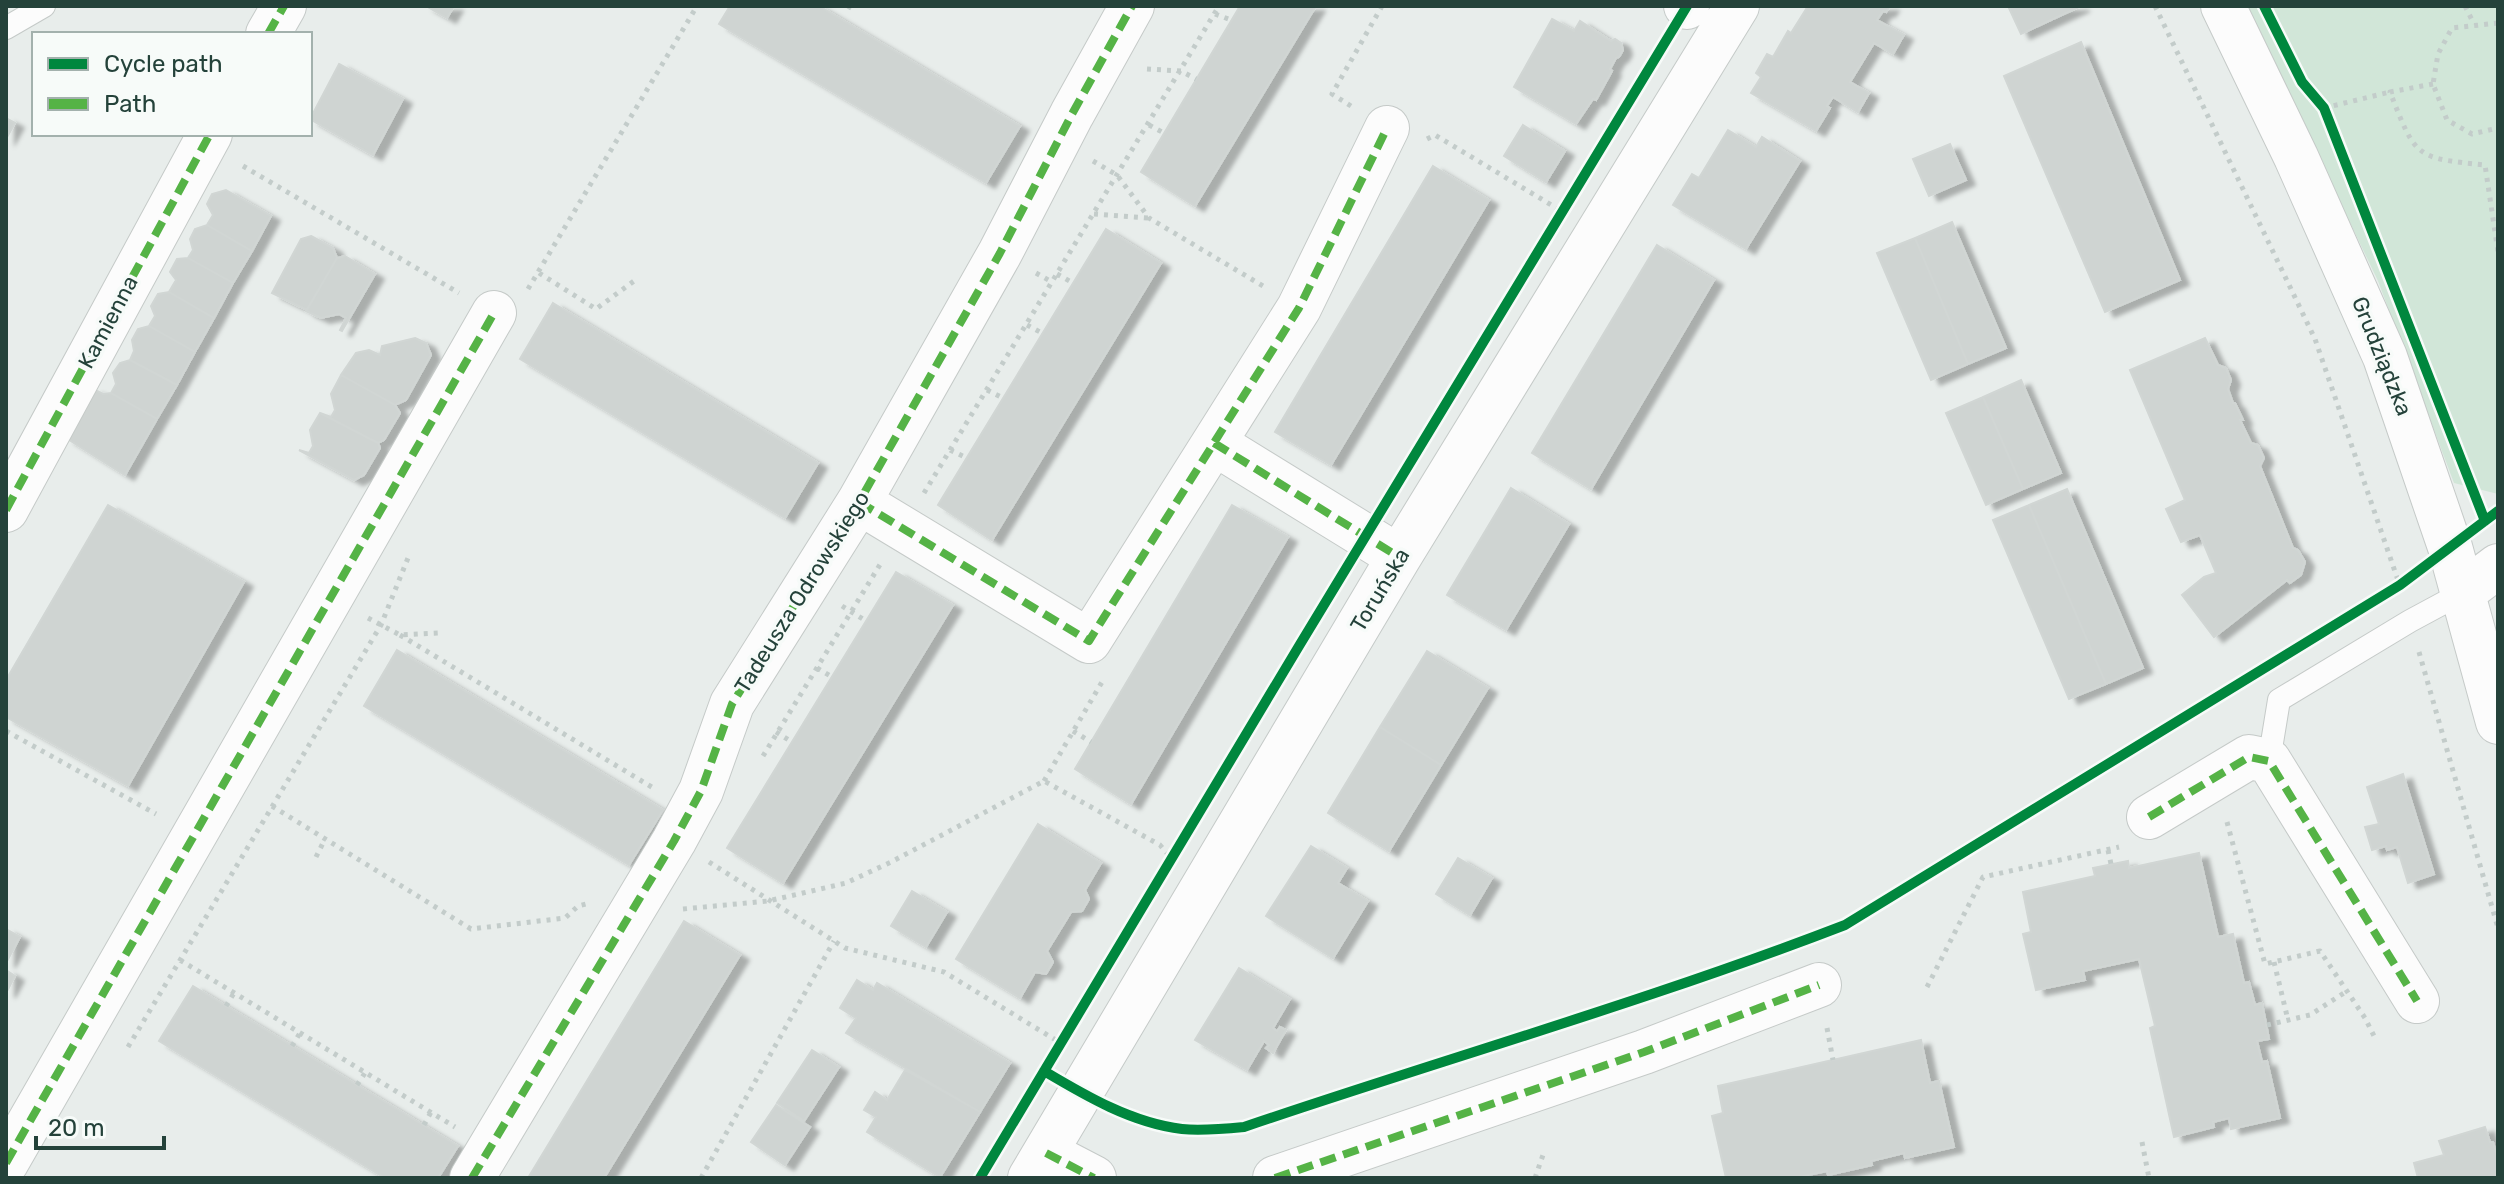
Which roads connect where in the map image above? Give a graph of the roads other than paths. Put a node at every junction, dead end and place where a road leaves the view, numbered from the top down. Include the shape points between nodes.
1 (44, 6) edge
2 (284, 6) edge
3 (1132, 6) edge
4 (2223, 6) edge
5 (1708, 12) edge
6 (6, 28) edge
7 (269, 32) edge
8 (1387, 128) road end
9 (208, 139) edge
10 (494, 313) road end
11 (1214, 443) junction
12 (859, 502) junction
13 (6, 510) edge
14 (1399, 557) junction
15 (2498, 566) edge
16 (2462, 593) junction
17 (2498, 722) edge
18 (2269, 761) junction
19 (2140, 831) road end
20 (2417, 1001) dead end
21 (1822, 1002) road end
22 (6, 1163) edge
23 (1038, 1166) edge
24 (472, 1178) edge
25 (1094, 1178) edge
26 (1275, 1178) edge

1 - 6 lane
2 - 7 street
3 - 12 street, Tadeusza Odrowskiego
4 - 16 street, Grudziądzka via 2385,357
5 - 14 street, Toruńska
8 - 11 street via 1299,308
9 - 13 street, Kamienna
10 - 22 street
11 - 12 street via 1089,641
11 - 14 street
12 - 24 street, Tadeusza Odrowskiego via 732,704 701,791 674,841
14 - 23 street, Toruńska
15 - 16 street
16 - 17 street, Grudziądzka
16 - 18 lane via 2279,700
18 - 19 street via 2249,757
18 - 20 street
21 - 26 street via 1644,1052
23 - 25 street

